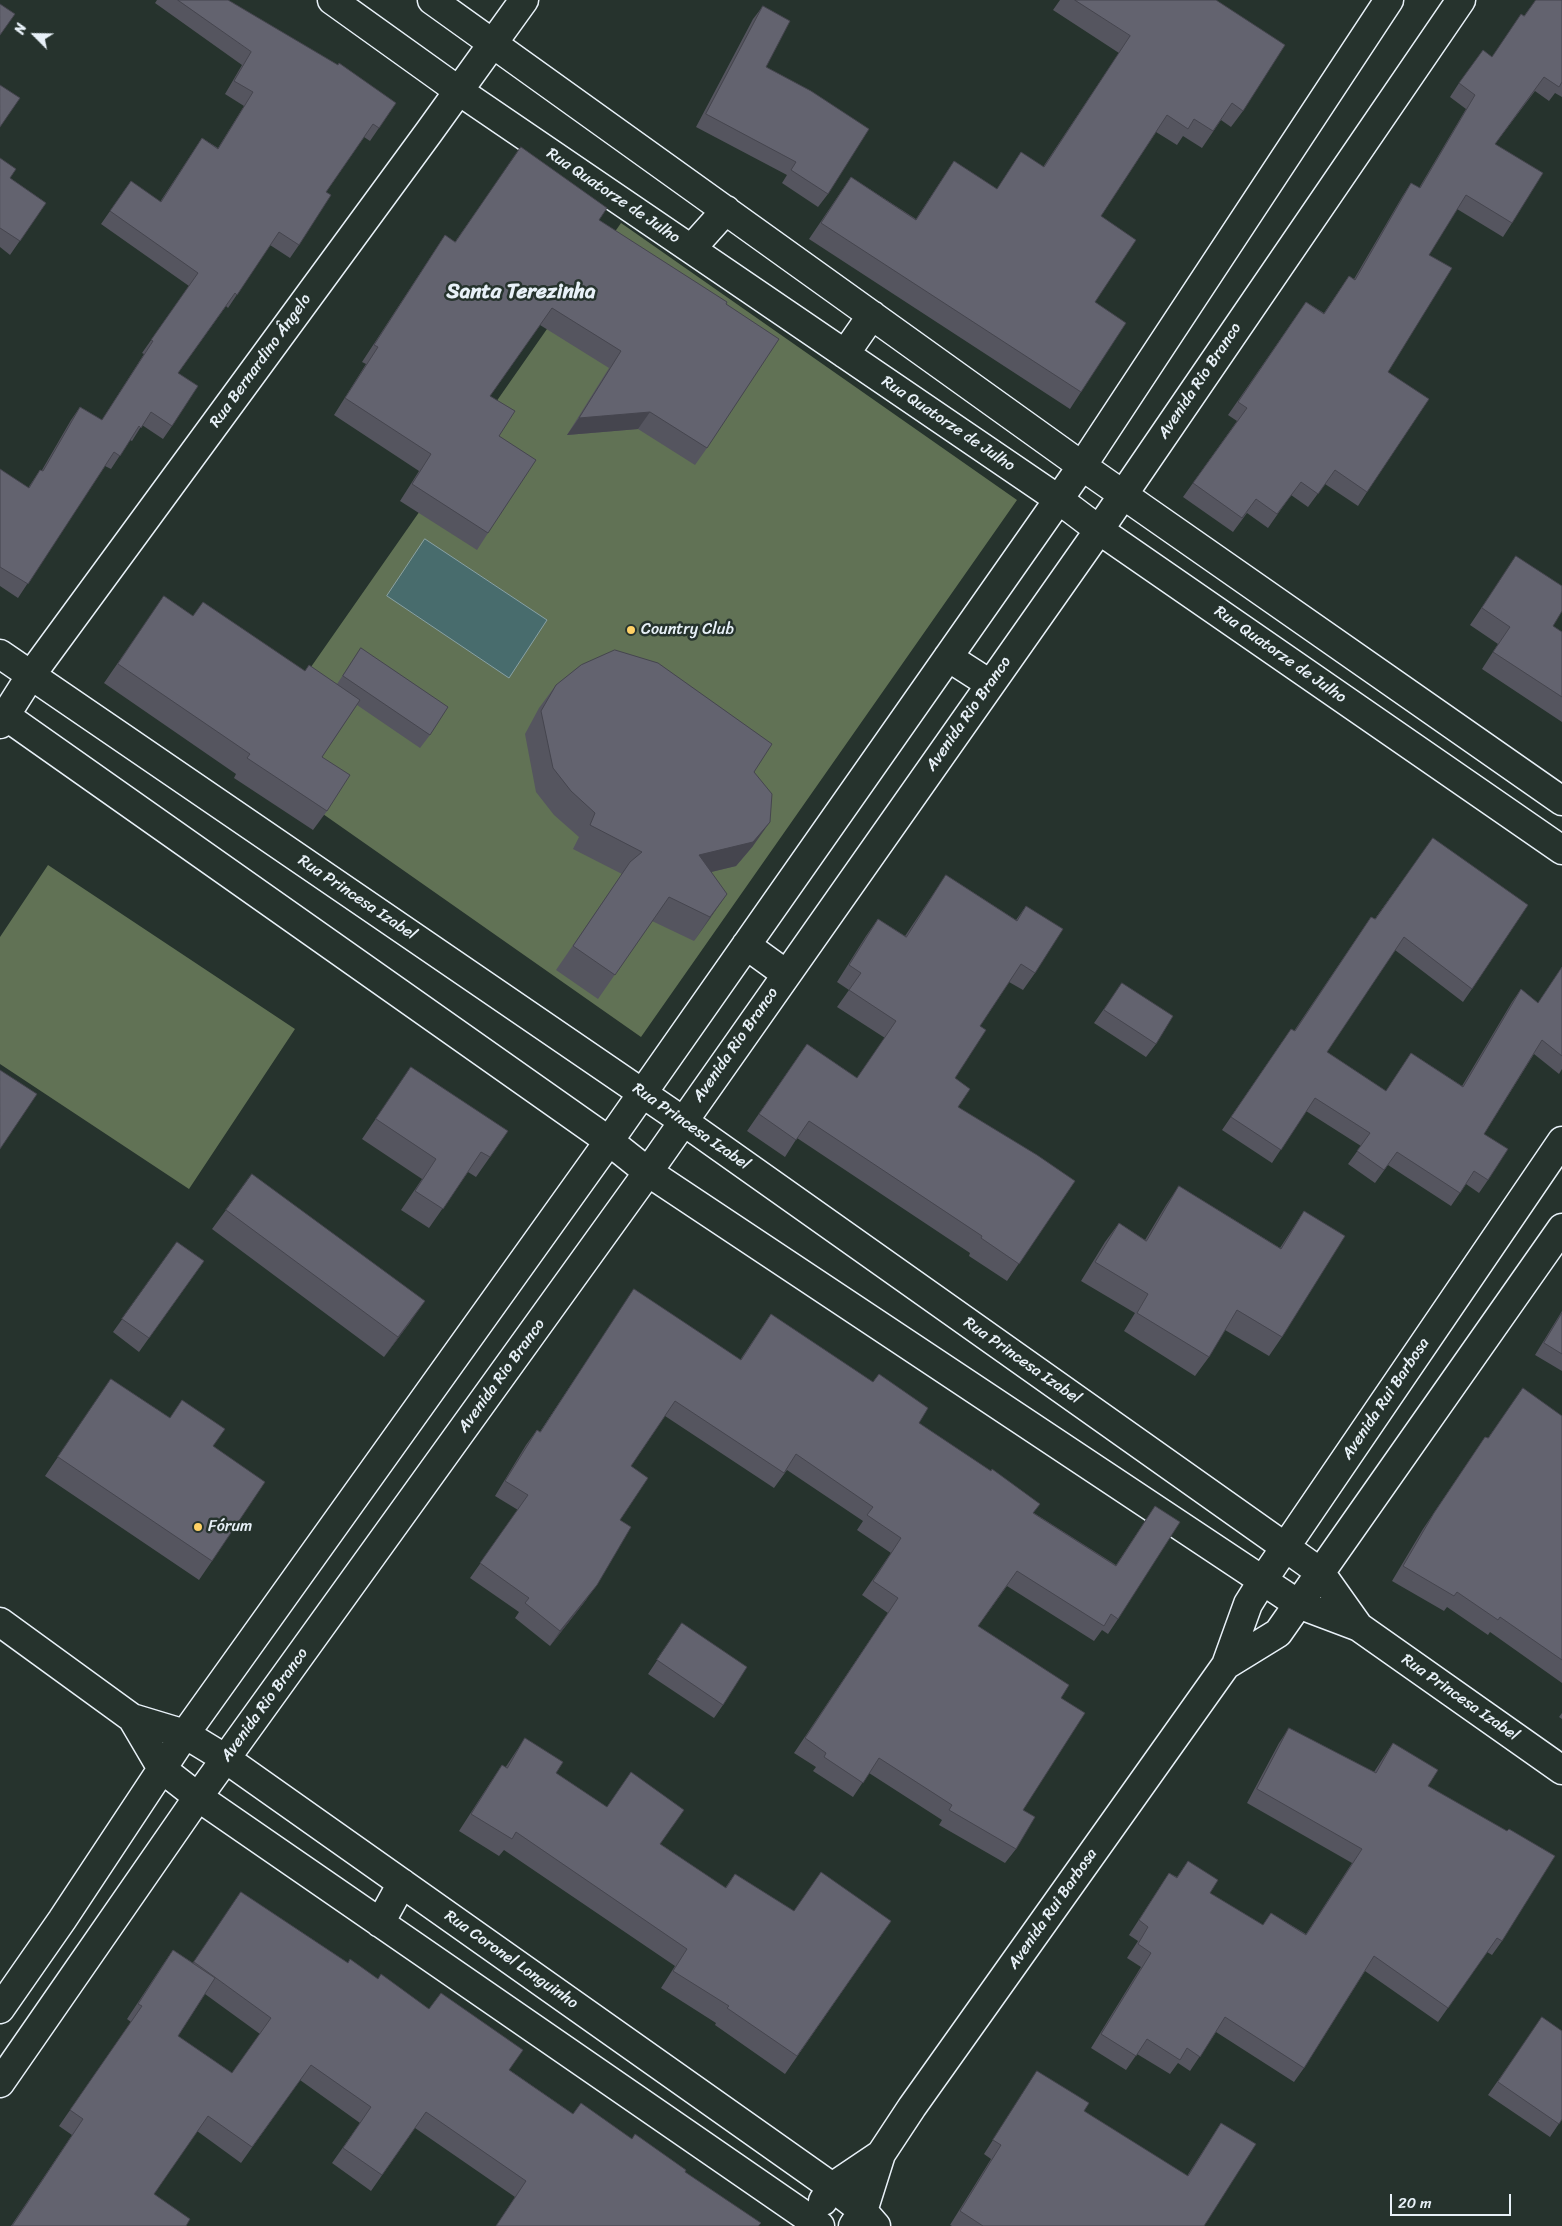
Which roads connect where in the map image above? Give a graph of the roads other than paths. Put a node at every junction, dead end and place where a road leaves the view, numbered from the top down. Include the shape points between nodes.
1 (332, 0) edge
2 (432, 0) edge
3 (524, 0) edge
4 (1389, 0) edge
5 (1461, 0) edge
6 (494, 43) junction
7 (459, 91) junction
8 (726, 210) junction
9 (691, 249) junction
10 (872, 315) junction
11 (845, 354) junction
12 (1082, 466) junction
13 (1123, 494) junction
14 (1058, 499) junction
15 (1099, 530) junction
16 (0, 654) edge
17 (948, 657) junction
18 (31, 675) junction
19 (990, 684) junction
20 (2, 717) edge
21 (1562, 801) edge
22 (1562, 850) edge
23 (746, 945) junction
24 (786, 974) junction
25 (642, 1093) junction
26 (683, 1121) junction
27 (609, 1141) junction
28 (1562, 1141) edge
29 (648, 1172) junction
30 (1562, 1228) edge
31 (1285, 1547) junction
32 (1320, 1572) junction
33 (1263, 1580) junction
34 (1298, 1604) junction
35 (0, 1622) edge
36 (1359, 1627) junction
37 (1226, 1665) junction
38 (132, 1718) junction
39 (185, 1734) junction
40 (226, 1760) junction
41 (162, 1769) junction
42 (1562, 1770) edge
43 (198, 1797) junction
44 (402, 1883) junction
45 (62, 1920) junction
46 (380, 1923) junction
47 (97, 1943) junction
48 (0, 2009) edge
49 (646, 2056) junction
50 (0, 2083) edge
51 (623, 2090) junction
52 (881, 2154) junction
53 (832, 2187) junction
54 (864, 2221) edge
55 (812, 2224) edge

1 - 7 street, Rua Quatorze de Julho
2 - 6 street
3 - 6 street, Rua Bernardino Ângelo
4 - 12 street
5 - 13 street, Avenida Rio Branco
6 - 7 street, Rua Bernardino Ângelo
6 - 8 street
7 - 9 street, Rua Quatorze de Julho
7 - 18 street, Rua Bernardino Ângelo
8 - 9 street
8 - 10 street
9 - 11 street, Rua Quatorze de Julho
10 - 11 street
10 - 12 street
11 - 14 street, Rua Quatorze de Julho
12 - 13 street
12 - 14 street
13 - 15 street, Avenida Rio Branco
13 - 21 street
14 - 15 street, Rua Quatorze de Julho
14 - 17 street
15 - 19 street, Avenida Rio Branco
15 - 22 street, Rua Quatorze de Julho
16 - 18 street, Rua Princesa Izabel
17 - 19 street
17 - 23 street
18 - 20 street, Rua Bernardino Ângelo
18 - 25 street, Rua Princesa Izabel
19 - 24 street, Avenida Rio Branco
20 - 27 street, Rua Princesa Izabel
23 - 24 street
23 - 25 street
24 - 26 street, Avenida Rio Branco
25 - 26 street, Rua Princesa Izabel
25 - 27 street
26 - 29 street, Avenida Rio Branco
26 - 31 street, Rua Princesa Izabel
27 - 29 street, Rua Princesa Izabel
27 - 39 street
28 - 31 street, Avenida Rui Barbosa
29 - 33 street, Rua Princesa Izabel
29 - 40 street, Avenida Rio Branco
30 - 32 street, Avenida Rui Barbosa
31 - 32 street, Rua Princesa Izabel
31 - 33 street, Avenida Rui Barbosa
32 - 34 street, Avenida Rui Barbosa
32 - 36 street, Rua Princesa Izabel
33 - 34 street, Rua Princesa Izabel
33 - 37 street, Avenida Rui Barbosa via 1248,1604
34 - 36 street, Rua Princesa Izabel
34 - 37 street, Avenida Rui Barbosa via 1278,1633
35 - 38 street, Rua Coronel Longuinho
36 - 42 street, Rua Princesa Izabel
37 - 52 street, Avenida Rui Barbosa
38 - 39 street, Rua Coronel Longuinho
38 - 41 street, Rua Coronel Longuinho
39 - 40 street, Rua Coronel Longuinho
39 - 41 street
40 - 43 street, Avenida Rio Branco
40 - 44 street, Rua Coronel Longuinho
41 - 43 street, Rua Coronel Longuinho
41 - 45 street
43 - 46 street, Rua Coronel Longuinho
43 - 47 street, Avenida Rio Branco
44 - 46 street
44 - 49 street, Rua Coronel Longuinho
45 - 47 street
45 - 48 street
46 - 51 street, Rua Coronel Longuinho
47 - 50 street, Avenida Rio Branco
49 - 51 street
49 - 53 street, Rua Coronel Longuinho
51 - 55 street, Rua Coronel Longuinho
52 - 53 street, Avenida Rui Barbosa
52 - 54 street, Avenida Rui Barbosa
53 - 54 street, Rua Coronel Longuinho
53 - 55 street, Avenida Rui Barbosa

